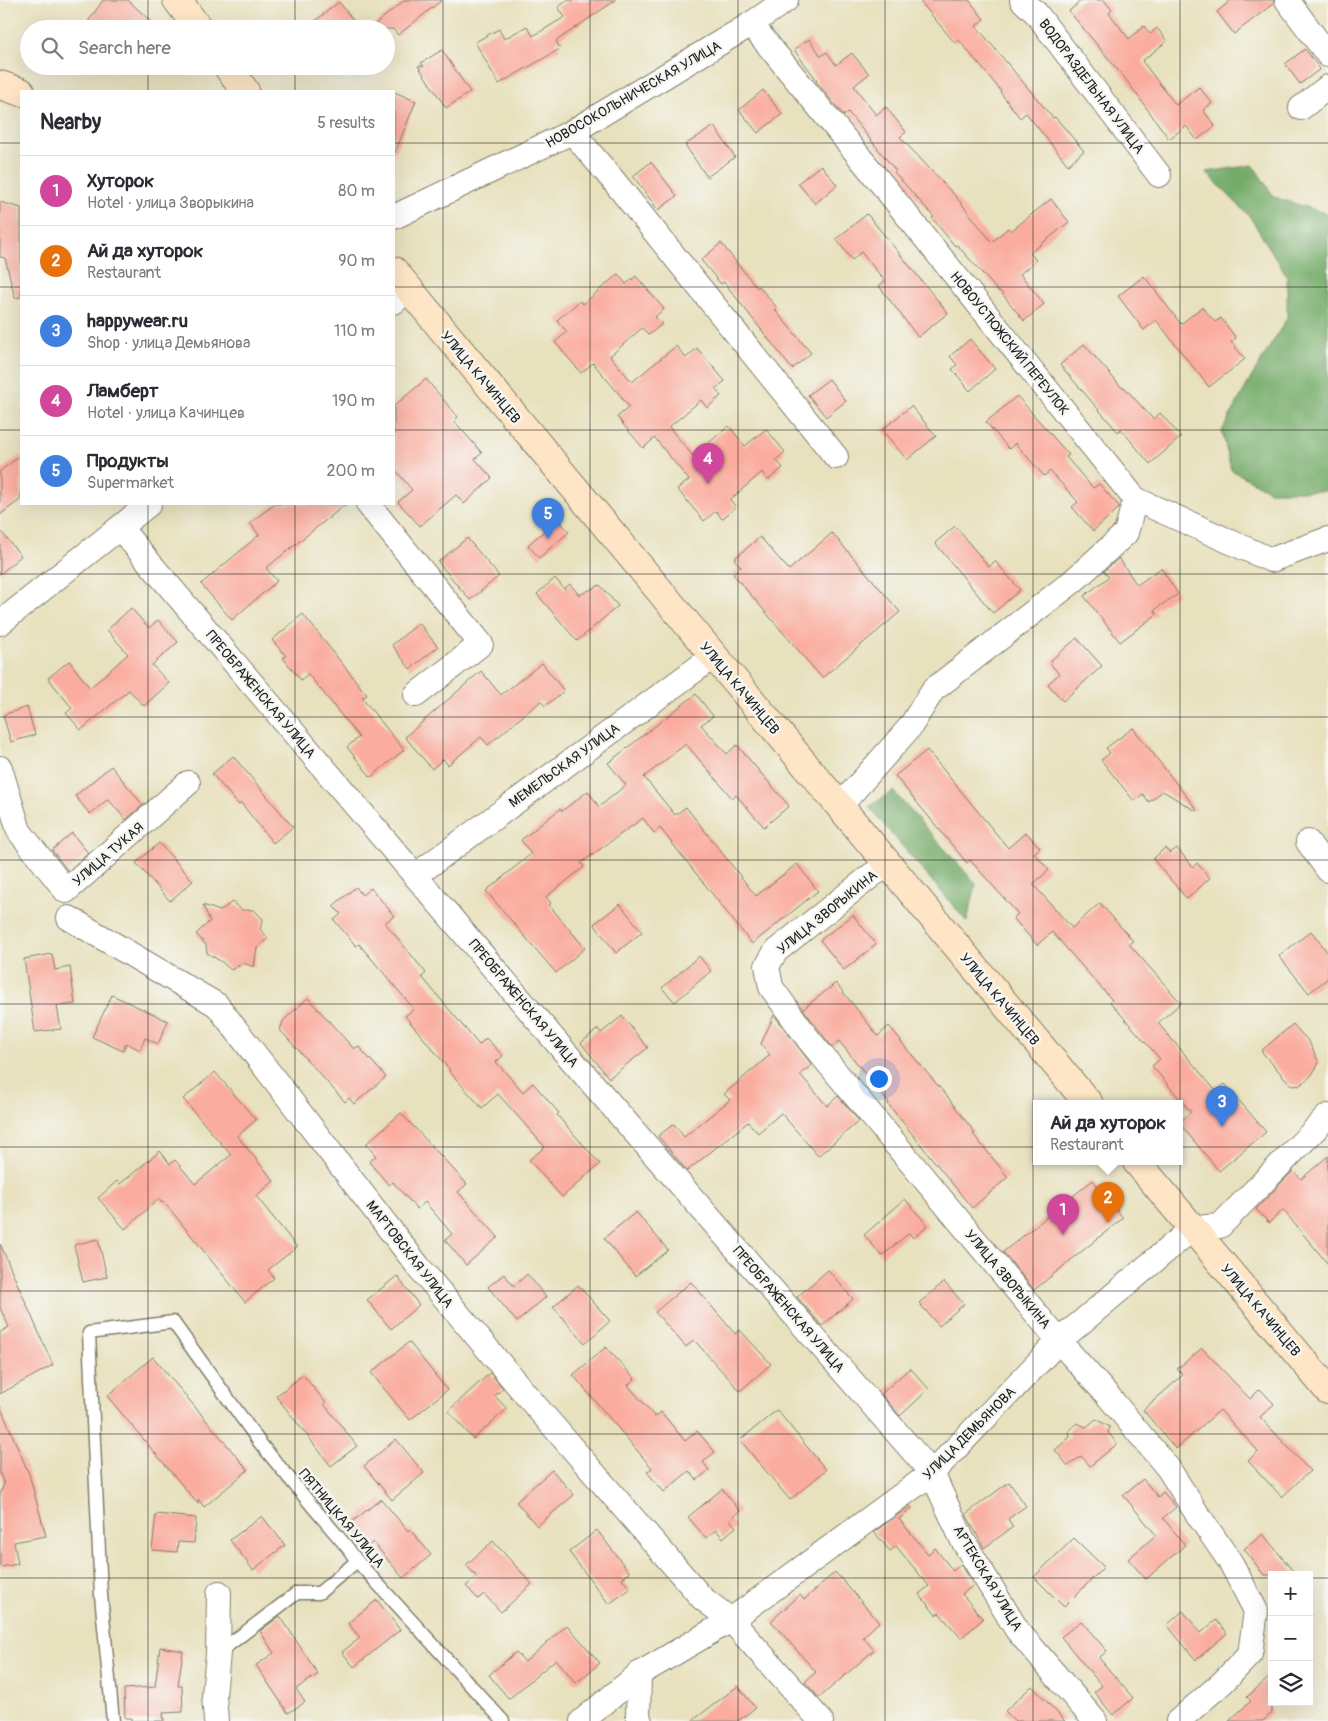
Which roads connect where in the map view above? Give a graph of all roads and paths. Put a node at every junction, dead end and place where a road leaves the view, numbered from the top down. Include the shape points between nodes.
1 (786, 0) edge
2 (1022, 0) edge
3 (1287, 0) edge
4 (751, 24) junction
5 (1328, 55) edge
6 (233, 75) edge
7 (0, 85) edge
8 (1328, 87) edge
9 (244, 90) edge
10 (20, 92) edge
11 (1301, 108) dead end
12 (572, 132) junction
13 (1159, 175) dead end
14 (395, 217) edge
15 (399, 287) edge
16 (836, 458) dead end
17 (1135, 499) junction
18 (148, 505) edge
19 (369, 505) edge
20 (120, 528) junction
21 (1328, 539) edge
22 (0, 623) edge
23 (714, 656) junction
24 (416, 695) dead end
25 (0, 768) edge
26 (188, 783) dead end
27 (840, 806) junction
28 (1308, 842) dead end
29 (888, 865) junction
30 (1328, 870) edge
31 (416, 875) junction
32 (69, 918) dead end
33 (1086, 1100) edge
34 (1328, 1116) edge
35 (1140, 1165) edge
36 (1193, 1228) junction
37 (1059, 1341) junction
38 (1328, 1390) edge
39 (932, 1473) junction
40 (357, 1561) junction
41 (219, 1593) dead end
42 (731, 1620) junction
43 (218, 1653) junction
44 (639, 1674) junction
45 (113, 1721) edge
46 (216, 1721) edge
47 (503, 1721) edge
48 (582, 1721) edge
49 (640, 1721) edge
50 (821, 1721) edge
51 (1096, 1721) edge
52 (1178, 1721) edge

1 - 4 street, НОВОСОКОЛЬНИЧЕСКАЯ УЛИЦА
2 - 13 street, ВОДОРАЗДЕЛЬНАЯ УЛИЦА
3 - 5 street
4 - 12 street, НОВОСОКОЛЬНИЧЕСКАЯ УЛИЦА
4 - 17 street, НОВОУСТЮЖСКИЙ ПЕРЕУЛОК
6 - 9 main road
7 - 10 main road
8 - 11 street
12 - 14 street, НОВОСОКОЛЬНИЧЕСКАЯ УЛИЦА
12 - 16 street
15 - 23 main road, УЛИЦА КАЧИНЦЕВ
17 - 21 street, НОВОУСТЮЖСКИЙ ПЕРЕУЛОК via 1271,560
17 - 27 street via 1126,533 1072,582 933,690 910,727
18 - 20 street
19 - 24 street via 481,644
20 - 22 street
20 - 31 street, ПРЕОБРАЖЕНСКАЯ УЛИЦА
23 - 27 main road, УЛИЦА КАЧИНЦЕВ
23 - 31 street, МЕМЕЛЬСКАЯ УЛИЦА
25 - 26 street, УЛИЦА ТУКАЯ via 18,831 66,891
27 - 29 main road, УЛИЦА КАЧИНЦЕВ
28 - 30 street
29 - 33 main road, УЛИЦА КАЧИНЦЕВ
29 - 37 street, УЛИЦА ЗВОРЫКИНА via 776,951 767,966 770,987 809,1040
31 - 39 street, ПРЕОБРАЖЕНСКАЯ УЛИЦА via 564,1051
32 - 42 street, МАРТОВСКАЯ УЛИЦА via 217,1005 418,1266 702,1598
34 - 36 street via 1220,1226
35 - 36 main road, УЛИЦА КАЧИНЦЕВ
36 - 37 street, УЛИЦА ДЕМЬЯНОВА
36 - 38 main road, УЛИЦА КАЧИНЦЕВ
37 - 39 street, УЛИЦА ДЕМЬЯНОВА
37 - 52 street, УЛИЦА ЗВОРЫКИНА via 1168,1468 1231,1563 1256,1611 1250,1654
39 - 42 street, УЛИЦА ДЕМЬЯНОВА
39 - 51 street, АРТЕКСКАЯ УЛИЦА via 962,1539 1018,1630
40 - 43 lane via 319,1593 297,1593
40 - 45 lane, ПЯТНИЦКАЯ УЛИЦА via 260,1443 173,1322 89,1333 101,1595
40 - 47 lane, ПЯТНИЦКАЯ УЛИЦА
41 - 43 street
42 - 44 street, УЛИЦА ДЕМЬЯНОВА
42 - 50 street, МАРТОВСКАЯ УЛИЦА
43 - 46 street via 214,1695
44 - 48 street, УЛИЦА ДЕМЬЯНОВА
44 - 49 street

